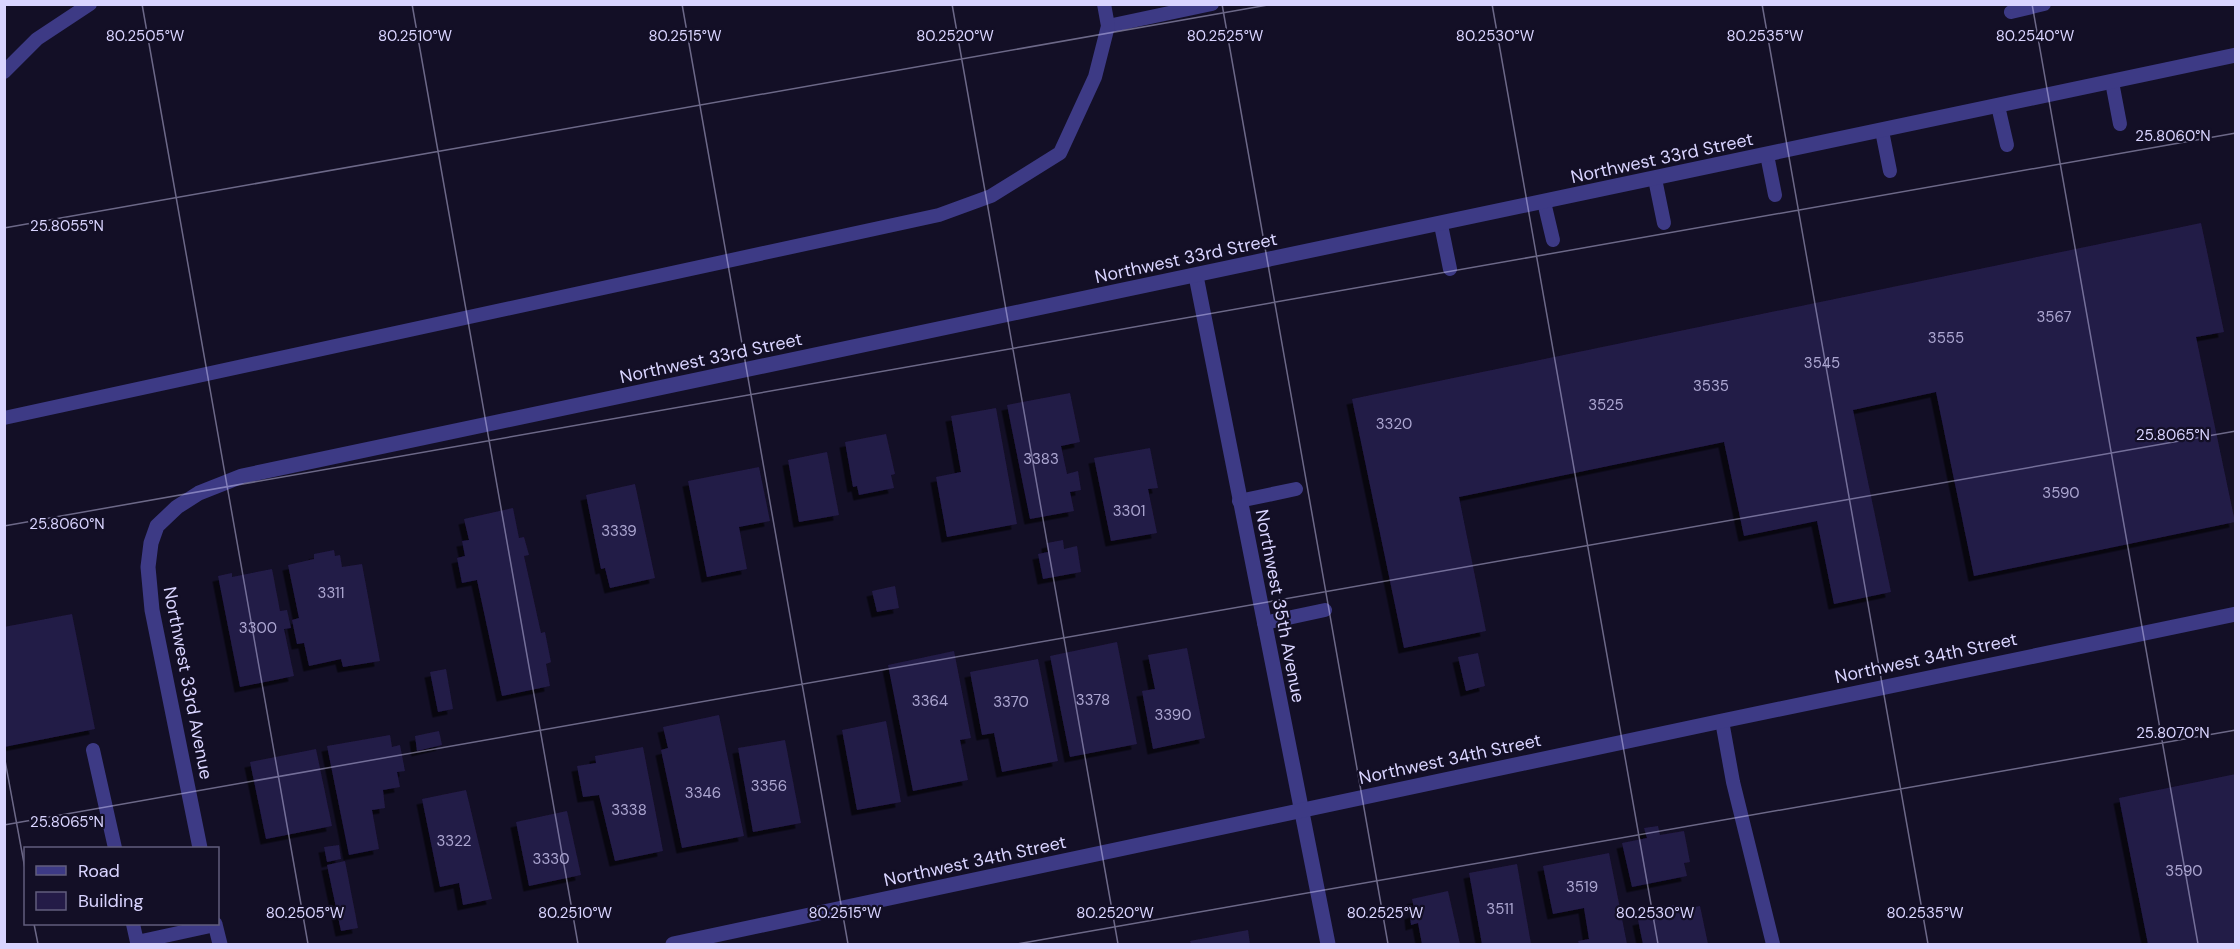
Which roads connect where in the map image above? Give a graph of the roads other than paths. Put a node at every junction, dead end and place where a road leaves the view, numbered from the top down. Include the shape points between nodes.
1 (90, 4) edge
2 (1104, 4) edge
3 (1212, 4) edge
4 (2044, 4) edge
5 (2011, 12) dead end
6 (1108, 26) junction
7 (2235, 55) edge
8 (4, 72) edge
9 (2112, 82) junction
10 (1998, 106) junction
11 (2120, 124) dead end
12 (1882, 131) junction
13 (2007, 145) dead end
14 (1767, 155) junction
15 (1890, 171) dead end
16 (1655, 179) junction
17 (1775, 195) dead end
18 (1544, 202) junction
19 (1664, 223) dead end
20 (1441, 225) junction
21 (1553, 240) dead end
22 (1450, 269) dead end
23 (1196, 276) junction
24 (4, 418) edge
25 (1296, 489) dead end
26 (1239, 501) junction
27 (157, 526) joint
28 (1325, 610) dead end
29 (2235, 614) edge
30 (1264, 623) junction
31 (1722, 721) junction
32 (93, 750) dead end
33 (1301, 812) junction
34 (115, 847) edge
35 (200, 847) edge
36 (133, 925) edge
37 (211, 925) edge
38 (215, 925) edge
39 (220, 945) edge
40 (673, 945) edge
41 (1328, 945) edge
42 (1773, 945) edge

1 - 8 lane via 38,39
2 - 6 lane
3 - 6 lane
4 - 5 lane
6 - 24 lane via 1095,77 1060,153 991,196 939,215
7 - 9 street, Northwest 33rd Street
9 - 10 street, Northwest 33rd Street
9 - 11 lane
10 - 12 street, Northwest 33rd Street
10 - 13 lane
12 - 14 street, Northwest 33rd Street
12 - 15 lane
14 - 16 street, Northwest 33rd Street
14 - 17 lane
16 - 18 street, Northwest 33rd Street
16 - 19 lane
18 - 20 street, Northwest 33rd Street
18 - 21 lane
20 - 22 lane
20 - 23 street, Northwest 33rd Street
23 - 26 street, Northwest 35th Avenue
23 - 27 street, Northwest 33rd Street via 242,476 199,494
25 - 26 lane
26 - 30 street, Northwest 35th Avenue
27 - 35 street, Northwest 33rd Avenue via 148,567 152,610
28 - 30 lane
29 - 31 street, Northwest 34th Street
30 - 33 street, Northwest 35th Avenue
31 - 33 street, Northwest 34th Street
31 - 42 lane via 1733,783
32 - 34 lane
33 - 40 street, Northwest 34th Street
33 - 41 street, Northwest 35th Avenue
36 - 37 lane via 137,942
38 - 39 street

